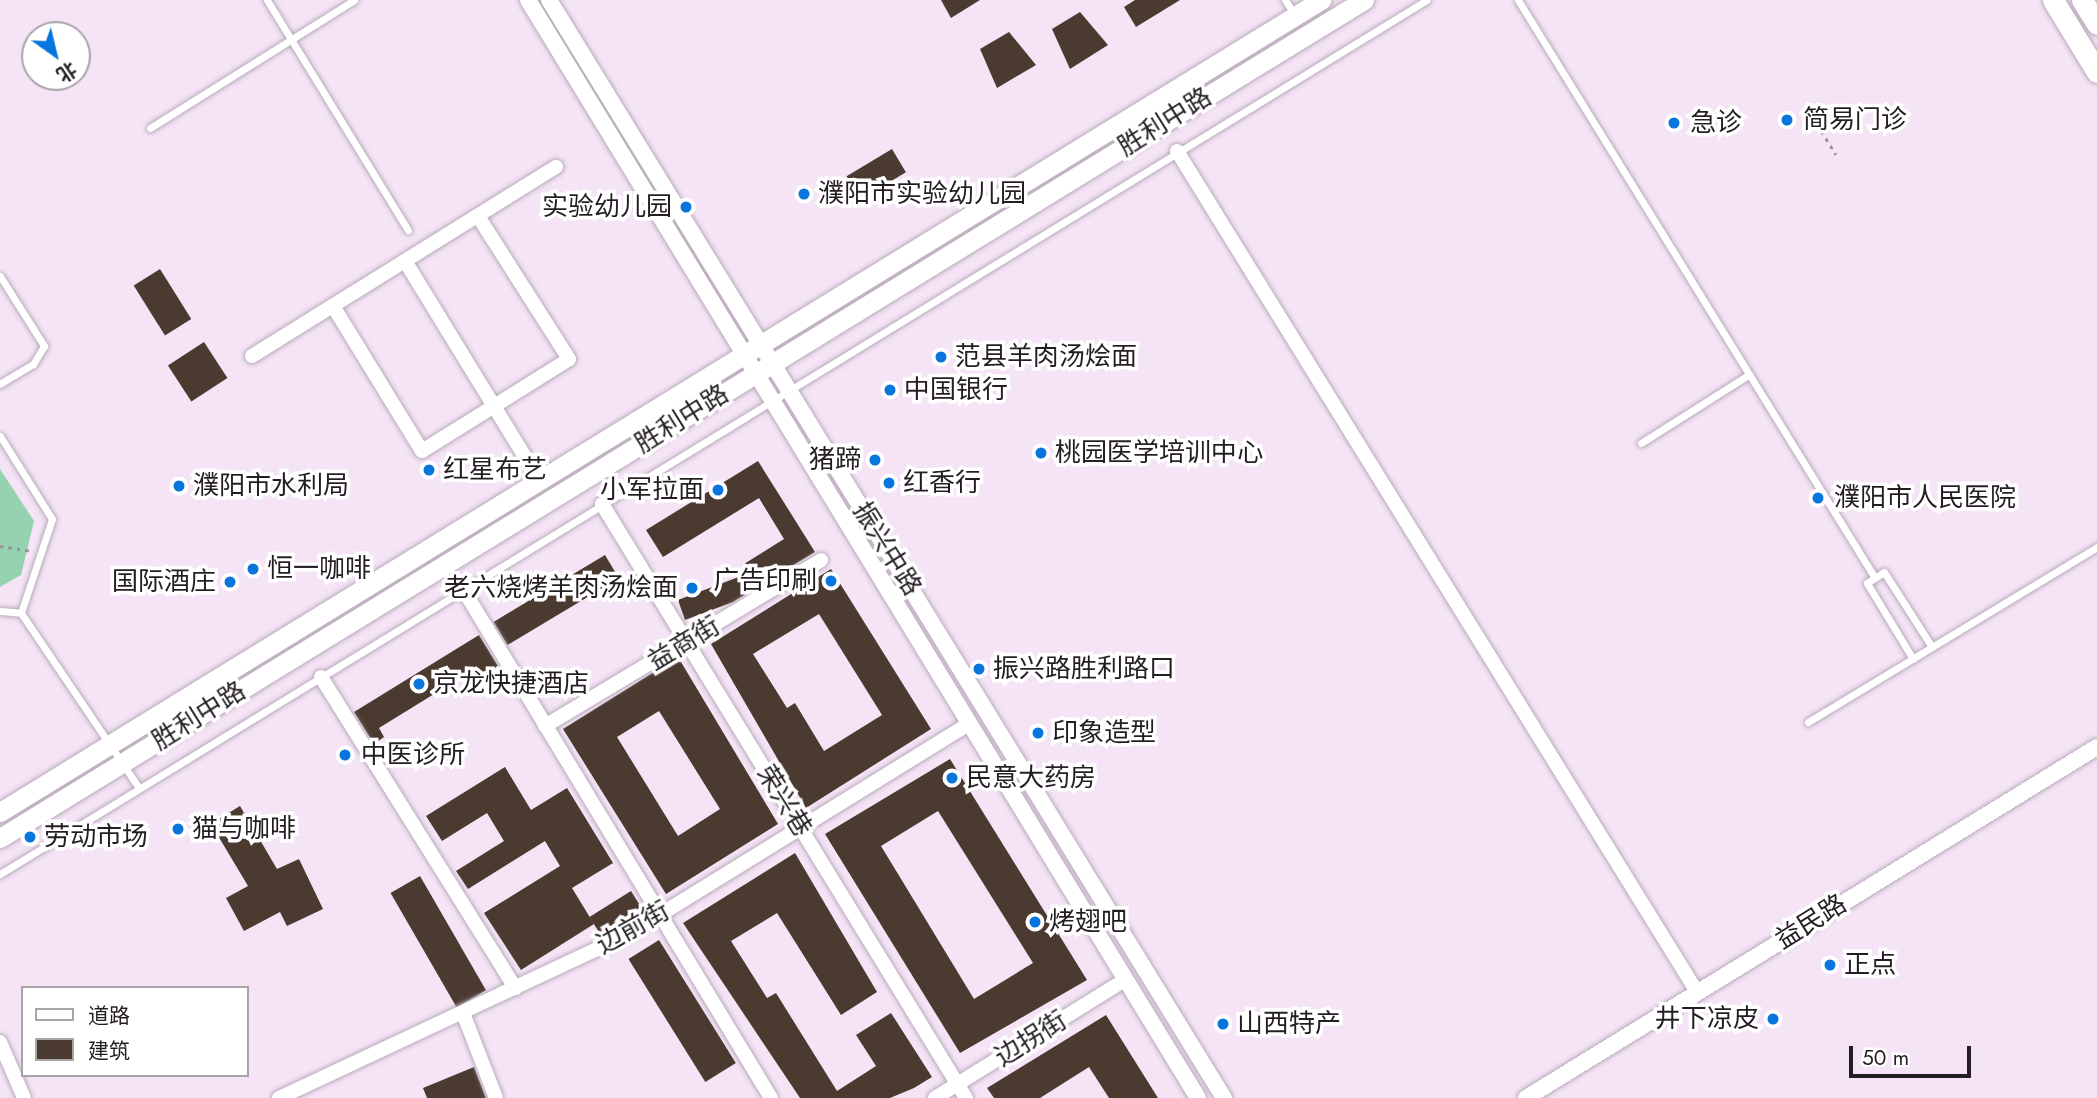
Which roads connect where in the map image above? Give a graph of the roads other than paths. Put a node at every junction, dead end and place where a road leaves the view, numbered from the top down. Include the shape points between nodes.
1 (267, 0) edge
2 (354, 0) edge
3 (528, 0) edge
4 (549, 0) edge
5 (1321, 0) edge
6 (1364, 0) edge
7 (1427, 0) edge
8 (1518, 0) edge
9 (2053, 0) edge
10 (2082, 0) edge
11 (1290, 8) edge
12 (2097, 24) edge
13 (291, 39) junction
14 (2097, 72) edge
15 (150, 128) dead end
16 (1177, 152) junction
17 (556, 167) dead end
18 (478, 216) junction
19 (408, 230) dead end
20 (405, 261) junction
21 (0, 276) edge
22 (333, 306) junction
23 (761, 344) junction
24 (252, 356) dead end
25 (743, 356) junction
26 (773, 363) junction
27 (754, 374) junction
28 (1748, 375) junction
29 (0, 384) edge
30 (789, 389) junction
31 (770, 402) junction
32 (493, 406) junction
33 (0, 436) edge
34 (1641, 443) dead end
35 (540, 481) junction
36 (602, 504) junction
37 (2097, 547) edge
38 (821, 560) dead end
39 (1875, 578) junction
40 (463, 589) junction
41 (0, 611) edge
42 (21, 612) junction
43 (687, 643) junction
44 (1932, 647) junction
45 (1913, 659) junction
46 (321, 677) junction
47 (1808, 722) dead end
48 (968, 724) junction
49 (545, 726) junction
50 (110, 745) junction
51 (2097, 747) edge
52 (122, 763) junction
53 (139, 788) junction
54 (0, 812) edge
55 (800, 828) junction
56 (0, 838) edge
57 (0, 874) edge
58 (660, 915) junction
59 (1126, 979) junction
60 (515, 988) junction
61 (1697, 992) junction
62 (463, 1013) junction
63 (0, 1042) edge
64 (957, 1084) junction
65 (24, 1098) edge
66 (279, 1098) edge
67 (496, 1098) edge
68 (771, 1098) edge
69 (935, 1098) edge
70 (966, 1098) edge
71 (1198, 1098) edge
72 (1224, 1098) edge
73 (1527, 1098) edge

1 - 13 lane
2 - 13 lane
3 - 25 street, 振兴中路
4 - 23 street, 振兴中路
5 - 11 main road, 胜利中路
6 - 26 main road, 胜利中路
7 - 16 lane
8 - 28 lane
9 - 14 main road
10 - 12 main road
11 - 23 main road, 胜利中路
13 - 15 lane
13 - 19 lane
16 - 30 lane
16 - 61 street
17 - 18 street
18 - 20 street
18 - 32 street via 569,359
20 - 22 street
20 - 32 street
21 - 29 lane via 44,345 33,364
22 - 24 street
22 - 32 street via 422,451
23 - 25 main road, 胜利中路
23 - 26 street, 振兴中路
25 - 27 street, 振兴中路
25 - 35 main road, 胜利中路
26 - 27 main road, 胜利中路
26 - 30 street, 振兴中路
27 - 31 street, 振兴中路
27 - 52 main road, 胜利中路
28 - 34 lane
28 - 39 lane
30 - 31 lane
30 - 72 street, 振兴中路
31 - 36 lane
31 - 48 street, 振兴中路
32 - 35 street
33 - 42 lane via 52,519
35 - 50 main road, 胜利中路
36 - 40 lane
36 - 43 street, 荣兴巷
37 - 44 lane
38 - 43 street, 益商街
39 - 44 lane via 1884,572
39 - 45 lane via 1867,583
40 - 46 lane
40 - 49 street
41 - 42 lane
42 - 50 lane
43 - 49 street, 益商街
43 - 55 street, 荣兴巷
44 - 45 lane
45 - 47 lane
46 - 53 lane
46 - 60 street
48 - 55 street, 边前街
48 - 59 street, 振兴中路
49 - 58 street
50 - 52 lane
50 - 54 main road, 胜利中路
51 - 61 street, 益民路
52 - 53 lane
52 - 56 main road, 胜利中路
53 - 57 lane
55 - 58 street, 边前街
55 - 64 street, 荣兴巷
58 - 60 street, 边前街
58 - 68 street
59 - 64 street, 边拐街
59 - 71 street, 振兴中路
60 - 62 street, 边前街
61 - 73 street, 益民路
62 - 66 street, 边前街
62 - 67 street
63 - 65 street
64 - 69 street, 边拐街
64 - 70 street, 荣兴巷

